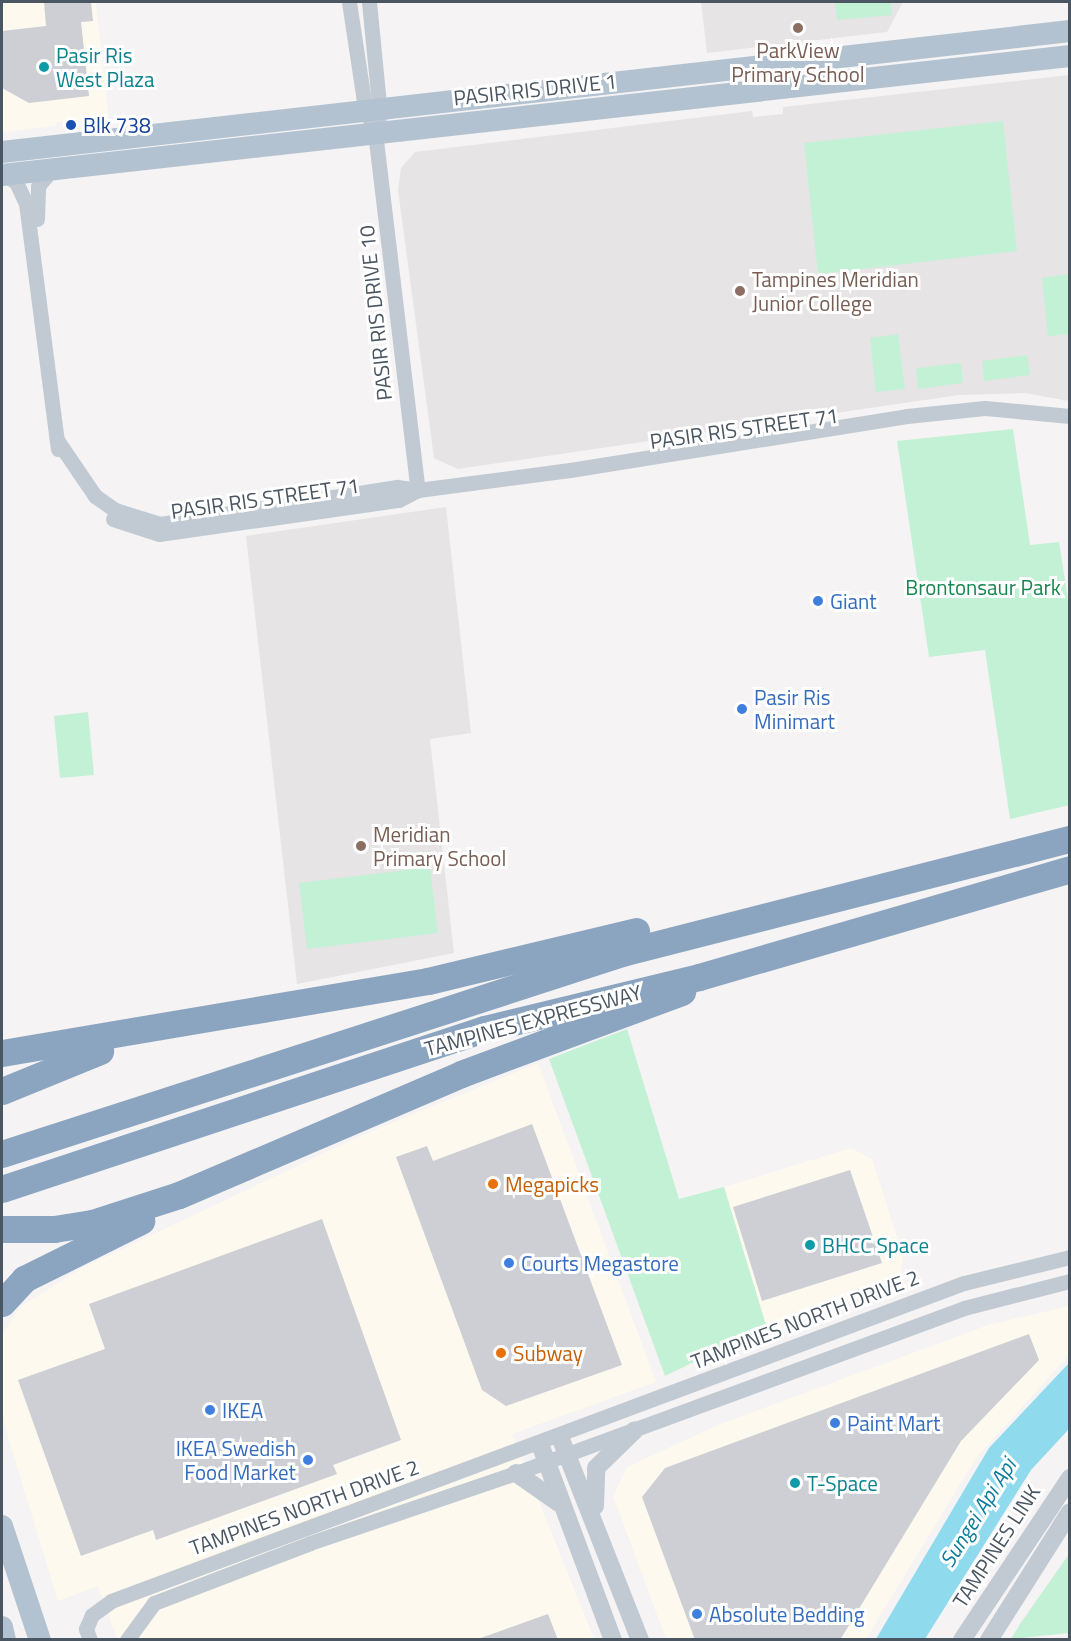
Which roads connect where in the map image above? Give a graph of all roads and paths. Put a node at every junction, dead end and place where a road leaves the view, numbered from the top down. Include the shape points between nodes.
1 (349, 2) edge
2 (369, 2) edge
3 (1070, 31) edge
4 (1070, 56) edge
5 (374, 106) junction
6 (375, 132) junction
7 (2, 152) edge
8 (54, 168) junction
9 (3, 175) edge
10 (44, 317) junction
11 (1070, 416) edge
12 (418, 490) junction
13 (1070, 839) edge
14 (1070, 871) edge
15 (937, 872) junction
16 (699, 977) junction
17 (217, 1020) junction
18 (2, 1053) edge
19 (2, 1090) edge
20 (2, 1154) edge
21 (2, 1189) edge
22 (179, 1195) junction
23 (2, 1229) edge
24 (1070, 1257) edge
25 (1070, 1281) edge
26 (2, 1303) edge
27 (635, 1430) junction
28 (560, 1437) junction
29 (540, 1444) junction
30 (567, 1455) junction
31 (546, 1462) junction
32 (516, 1473) junction
33 (1070, 1478) edge
34 (1070, 1489) edge
35 (562, 1507) junction
36 (1046, 1508) junction
37 (1070, 1512) edge
38 (2, 1526) edge
39 (599, 1530) junction
40 (2, 1627) edge
41 (5, 1640) edge
42 (40, 1640) edge
43 (90, 1640) edge
44 (128, 1640) edge
45 (613, 1640) edge
46 (640, 1640) edge
47 (962, 1640) edge
48 (989, 1640) edge

1 - 5 street, PASIR RIS DRIVE 10
2 - 5 street, PASIR RIS DRIVE 10
3 - 5 main road, PASIR RIS DRIVE 1
4 - 6 main road, PASIR RIS DRIVE 1
5 - 6 street, PASIR RIS DRIVE 10
5 - 7 main road, PASIR RIS DRIVE 1
6 - 8 main road, PASIR RIS DRIVE 1
6 - 12 street, PASIR RIS DRIVE 10
8 - 9 main road, PASIR RIS DRIVE 1
8 - 10 street, PASIR RIS STREET 71 via 36,195
9 - 10 street, PASIR RIS STREET 71 via 24,195
10 - 12 street, PASIR RIS STREET 71 via 58,457 88,503 111,519 159,534 399,500
11 - 12 street, PASIR RIS STREET 71 via 986,408
13 - 15 highway, TAMPINES EXPRESSWAY
14 - 16 highway, TAMPINES EXPRESSWAY via 1013,884
15 - 17 highway via 717,912 428,981
15 - 20 highway, TAMPINES EXPRESSWAY via 543,977
16 - 21 highway, TAMPINES EXPRESSWAY via 484,1029
16 - 22 highway via 676,995 461,1074
17 - 18 highway
17 - 19 highway via 58,1064
22 - 23 highway via 92,1223
22 - 26 highway via 140,1222 24,1279
24 - 28 street, TAMPINES NORTH DRIVE 2 via 953,1287
25 - 27 street, TAMPINES NORTH DRIVE 2 via 964,1308
27 - 30 street, TAMPINES NORTH DRIVE 2
27 - 39 street via 596,1468 592,1488
28 - 29 street, TAMPINES NORTH DRIVE 2
28 - 30 street
29 - 31 street
29 - 43 street, TAMPINES NORTH DRIVE 2 via 111,1600 92,1615 86,1629
30 - 31 street, TAMPINES NORTH DRIVE 2
30 - 39 street
31 - 32 street, TAMPINES NORTH DRIVE 2
31 - 35 street
32 - 35 street via 538,1484
32 - 44 street, TAMPINES NORTH DRIVE 2 via 165,1598 146,1610
33 - 36 street, TAMPINES LINK
34 - 36 street
35 - 45 street
36 - 47 street, TAMPINES LINK
37 - 48 street, TAMPINES LINK
38 - 42 main road
39 - 46 street
40 - 41 main road

